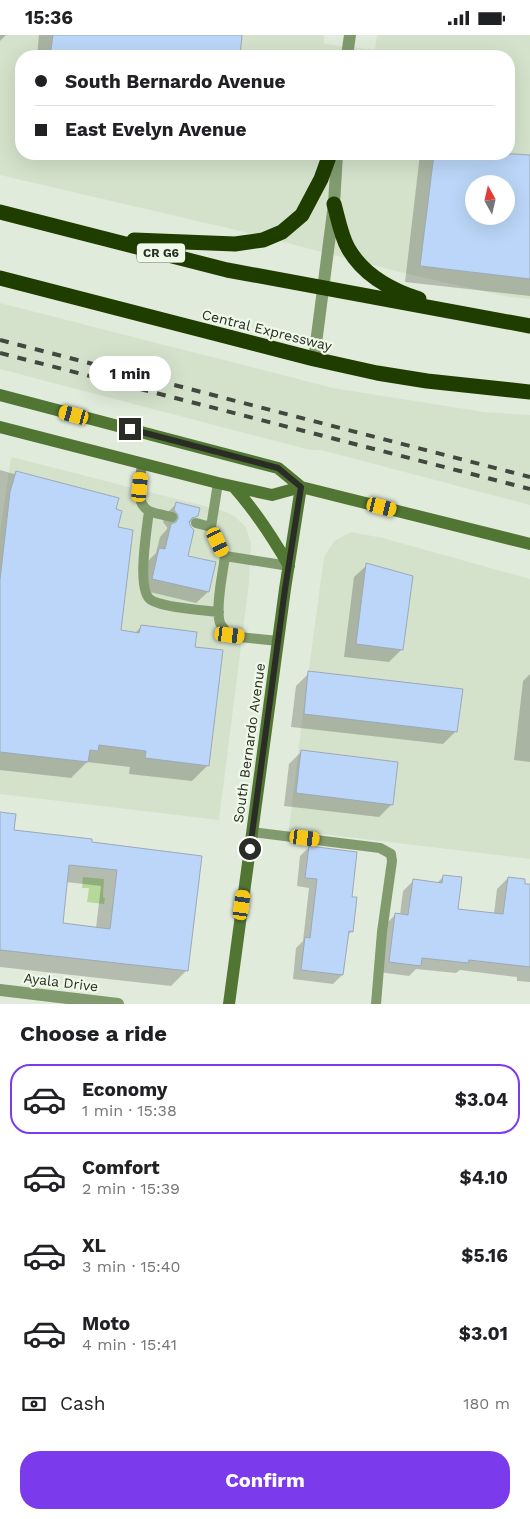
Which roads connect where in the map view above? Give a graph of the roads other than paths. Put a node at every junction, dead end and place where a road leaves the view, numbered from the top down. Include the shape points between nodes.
1 (350, 35) edge
2 (348, 50) edge
3 (328, 160) edge
4 (337, 160) edge
5 (334, 204) junction
6 (0, 213) edge
7 (104, 238) junction
8 (0, 278) edge
9 (323, 288) junction
10 (478, 317) junction
11 (530, 326) edge
12 (314, 359) junction
13 (530, 392) edge
14 (0, 395) edge
15 (0, 427) edge
16 (142, 463) junction
17 (218, 483) junction
18 (234, 487) junction
19 (301, 487) junction
20 (149, 511) junction
21 (172, 517) dead end
22 (196, 523) dead end
23 (211, 527) junction
24 (530, 544) edge
25 (225, 556) junction
26 (289, 566) junction
27 (219, 612) junction
28 (278, 641) junction
29 (252, 832) junction
30 (0, 989) edge
31 (118, 1004) edge
32 (229, 1004) edge
33 (376, 1004) edge

1 - 2 street
3 - 7 highway via 302,215 282,232 263,240 235,244
4 - 5 street
5 - 9 street
5 - 10 highway via 348,248 366,271 411,296
6 - 7 highway, CR G6
7 - 9 highway, CR G6 via 227,270
8 - 12 highway, Central Expressway
9 - 10 highway, CR G6
9 - 12 street
10 - 11 highway, CR G6
12 - 13 highway, Central Expressway via 427,381
14 - 19 main road via 278,468
15 - 16 main road
16 - 17 main road
16 - 20 lane via 139,496
17 - 18 main road
17 - 23 lane
18 - 19 main road via 272,495
18 - 26 main road via 272,537
19 - 24 main road
19 - 26 main road, South Bernardo Avenue
20 - 21 lane
20 - 27 lane via 143,574 146,594 161,604
22 - 23 lane
23 - 25 lane
25 - 26 lane
25 - 27 lane
26 - 28 main road, South Bernardo Avenue
27 - 28 lane via 220,624 230,635
28 - 29 main road, South Bernardo Avenue
29 - 32 main road, South Bernardo Avenue
29 - 33 lane via 380,848 391,855
30 - 31 street, Ayala Drive

